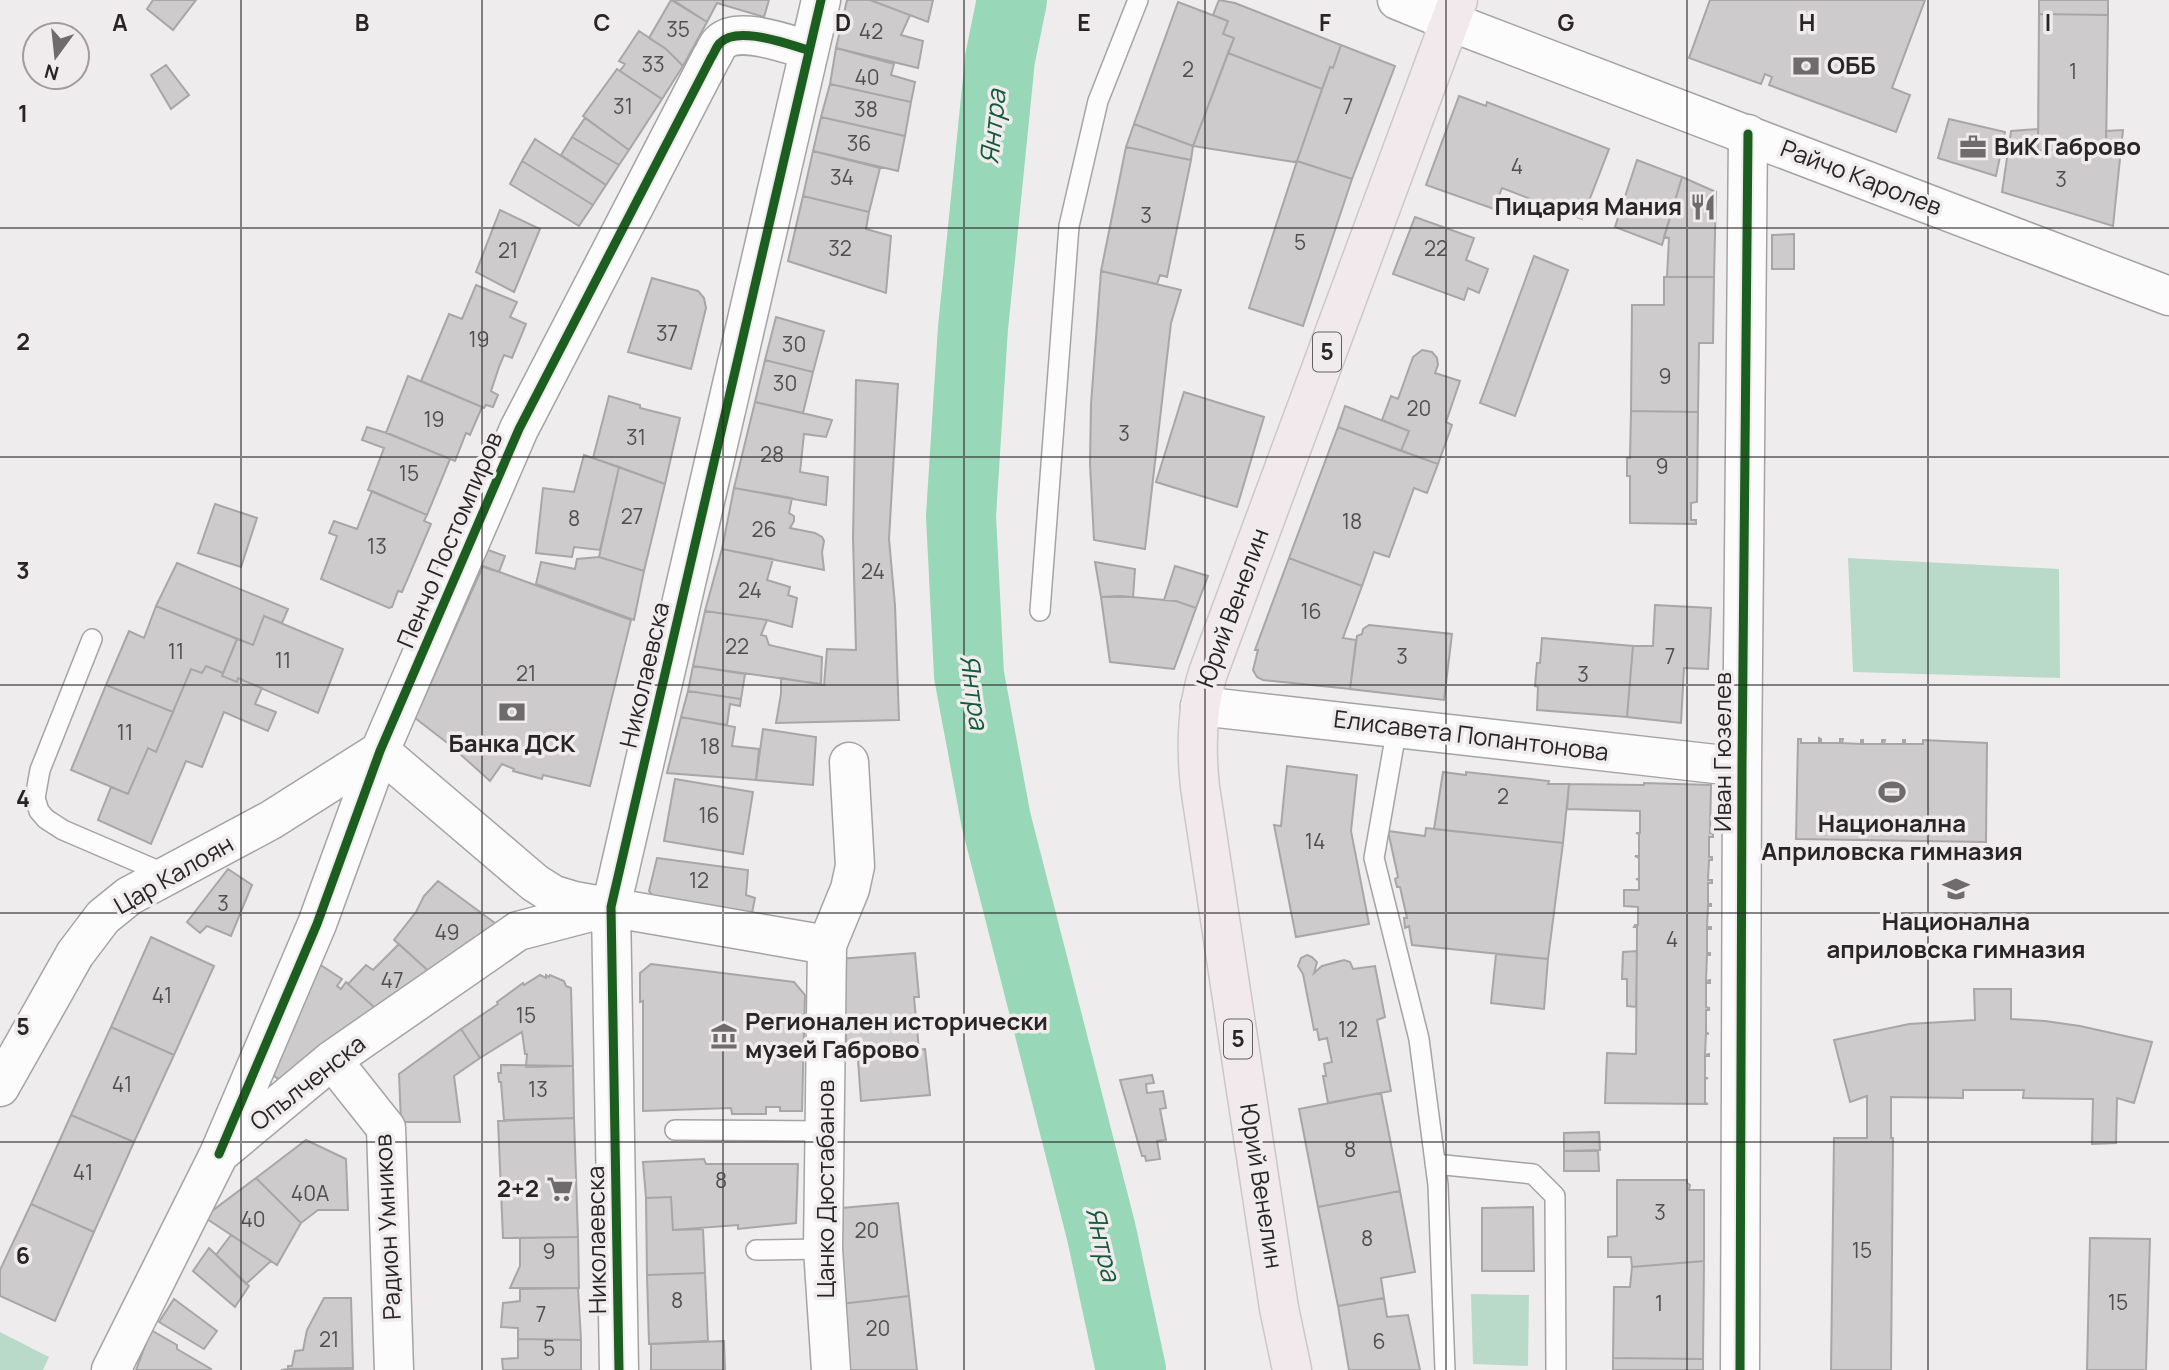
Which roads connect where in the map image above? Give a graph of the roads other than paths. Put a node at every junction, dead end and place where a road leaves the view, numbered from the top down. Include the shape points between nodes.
1 (821, 0) edge
2 (1138, 0) edge
3 (1396, 0) edge
4 (1455, 11) edge
5 (808, 50) junction
6 (1748, 134) junction
7 (2169, 296) edge
8 (1040, 611) dead end
9 (92, 639) dead end
10 (1200, 706) junction
11 (1397, 727) junction
12 (380, 751) junction
13 (849, 762) dead end
14 (1742, 767) junction
15 (169, 875) junction
16 (611, 907) junction
17 (827, 945) junction
18 (332, 1060) junction
19 (0, 1087) edge
20 (675, 1130) dead end
21 (825, 1131) junction
22 (219, 1154) junction
23 (1435, 1164) junction
24 (822, 1249) junction
25 (756, 1250) dead end
26 (111, 1370) edge
27 (394, 1370) edge
28 (619, 1370) edge
29 (831, 1370) edge
30 (1292, 1370) edge
31 (1445, 1370) edge
32 (1556, 1370) edge
33 (1740, 1370) edge

1 - 5 street, Николаевска
2 - 8 lane via 1098,101 1069,226
3 - 4 street, Райчо Каролев
4 - 6 street, Райчо Каролев
4 - 10 main road, Юрий Венелин / 5 via 1208,673
5 - 12 street, Пенчо Постомпиров via 747,36 720,43 519,429
5 - 16 street, Николаевска
6 - 7 street, Райчо Каролев
6 - 14 street, Иван Гюзелев
9 - 15 lane via 40,770 35,798 39,811 63,830
10 - 11 street, Елисавета Попантонова
10 - 30 main road, Юрий Венелин / 5 via 1199,787
11 - 14 street, Елисавета Попантонова
11 - 23 lane via 1374,858 1419,1039
12 - 15 street, Цар Калоян via 271,820
12 - 16 street via 535,883 554,895
12 - 22 street, Пенчо Постомпиров via 317,924
13 - 17 street, Цанко Дюстабанов via 855,866
14 - 33 street, Иван Гюзелев
15 - 19 street, Цар Калоян via 129,896 103,917 75,954
16 - 17 street
16 - 18 street, Опълченска via 518,931
16 - 28 street, Николаевска
17 - 21 street, Цанко Дюстабанов
18 - 22 street, Опълченска
18 - 27 street, Радион Умников via 386,1128
20 - 21 lane
21 - 24 street, Цанко Дюстабанов
22 - 26 street, Опълченска
23 - 31 lane
23 - 32 lane via 1532,1174 1555,1196
24 - 25 lane
24 - 29 street, Цанко Дюстабанов

